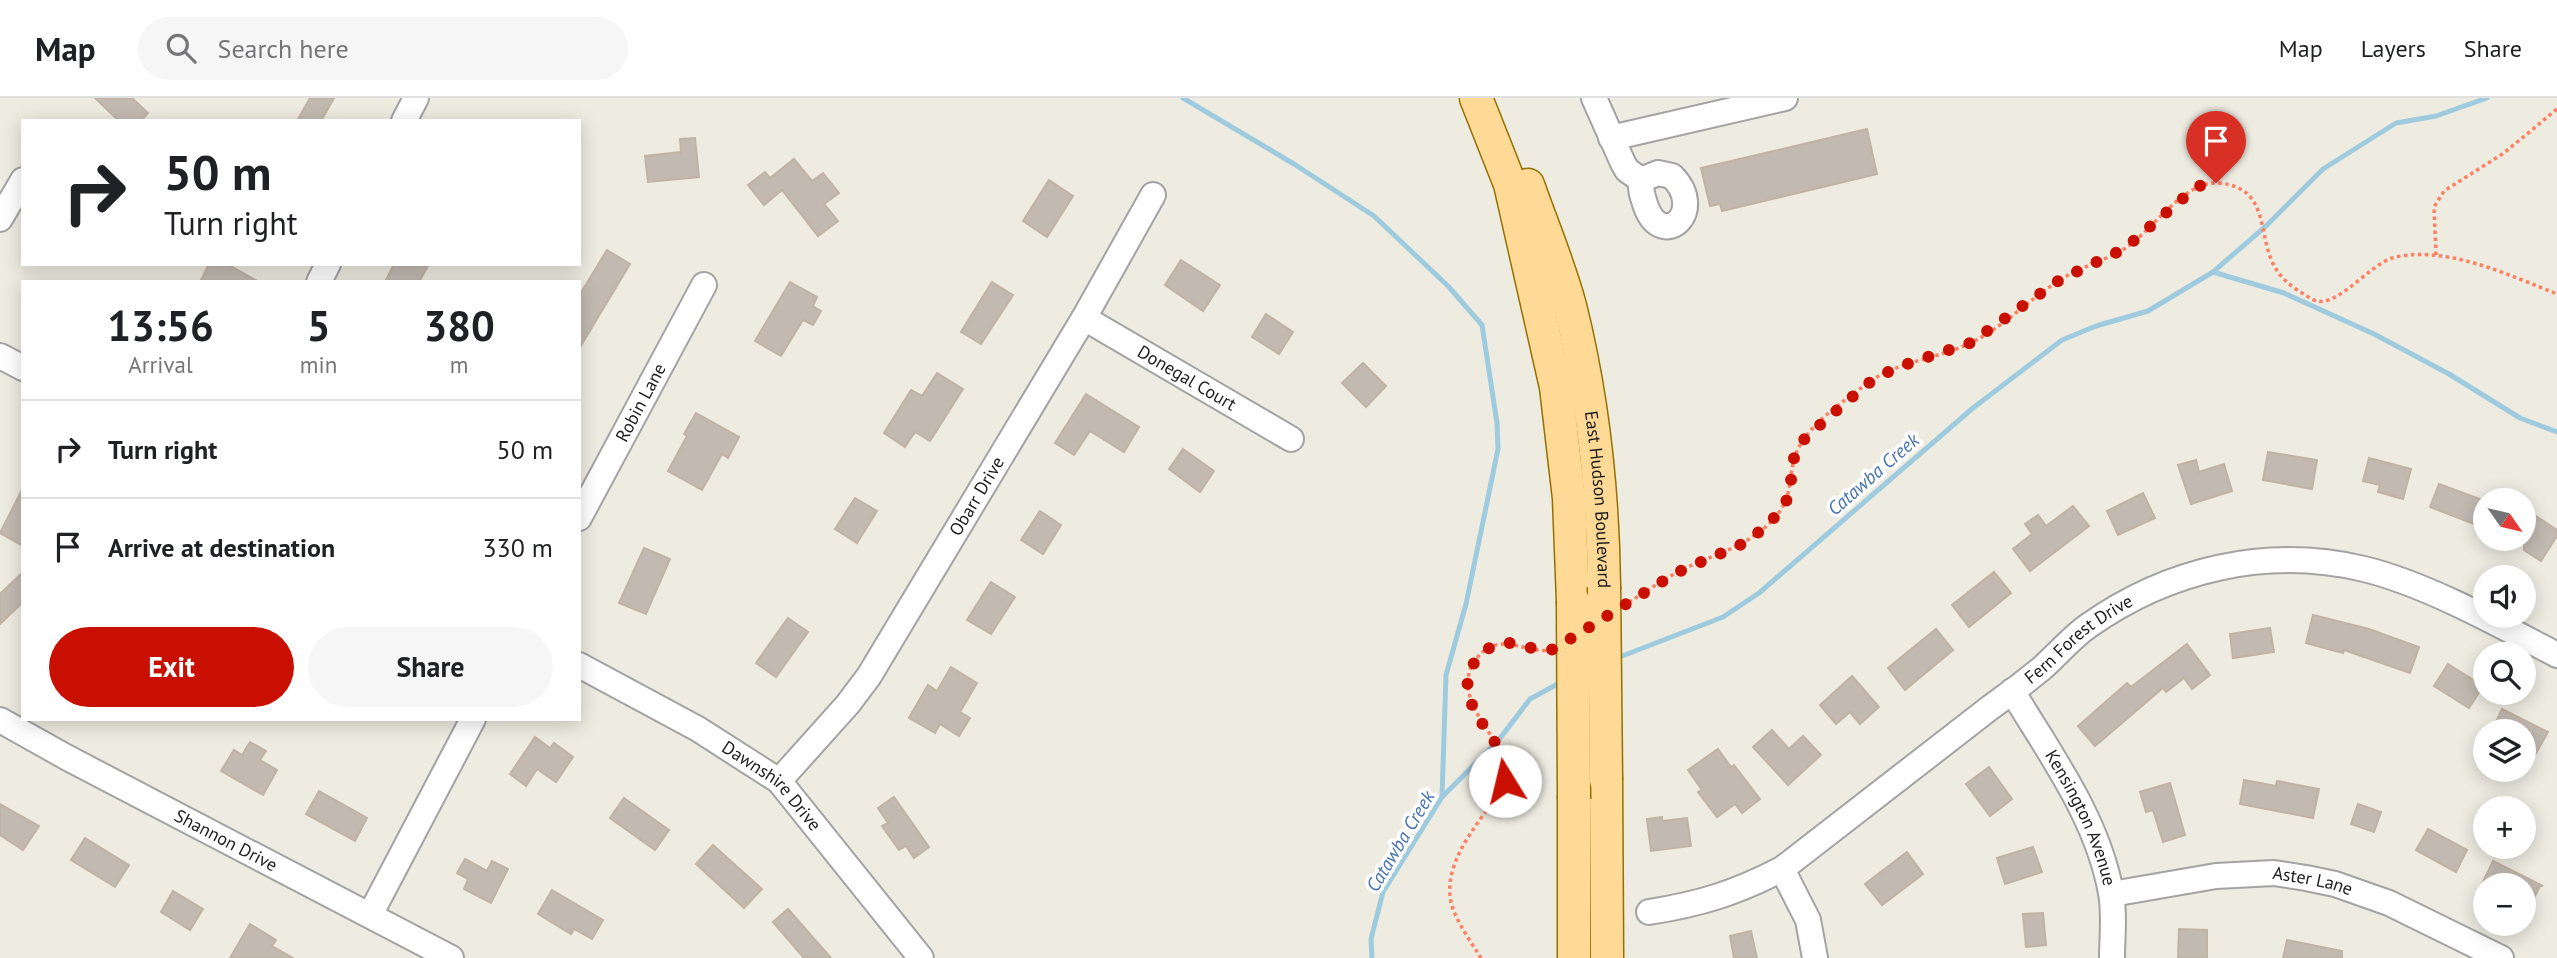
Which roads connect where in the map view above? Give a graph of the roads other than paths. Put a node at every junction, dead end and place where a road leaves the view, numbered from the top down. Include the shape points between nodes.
1 (416, 98) edge
2 (1476, 98) edge
3 (1498, 98) edge
4 (1594, 98) edge
5 (1785, 98) edge
6 (405, 119) edge
7 (1611, 138) junction
8 (1641, 180) dead end
9 (21, 183) edge
10 (1153, 195) dead end
11 (0, 219) edge
12 (704, 285) dead end
13 (1084, 318) junction
14 (0, 356) edge
15 (21, 367) edge
16 (1291, 439) dead end
17 (581, 514) edge
18 (2557, 655) edge
19 (581, 666) edge
20 (2012, 691) junction
21 (0, 720) edge
22 (471, 721) edge
23 (779, 781) junction
24 (1782, 869) junction
25 (2112, 894) junction
26 (1649, 912) dead end
27 (370, 915) junction
28 (451, 958) edge
29 (921, 958) edge
30 (1574, 958) edge
31 (1607, 958) edge
32 (1815, 958) edge
33 (2112, 958) edge
34 (2501, 958) edge

1 - 6 street
2 - 30 main road, East Hudson Boulevard, bridge via 1510,184 1556,387 1568,485 1573,601
3 - 31 main road, East Hudson Boulevard, bridge via 1569,303 1597,455 1613,597 1606,780
4 - 7 street
5 - 7 street
7 - 8 street via 1627,170
9 - 11 street
10 - 13 street, Obarr Drive
12 - 17 street, Robin Lane
13 - 16 street, Donegal Court
13 - 23 street, Obarr Drive via 869,676
14 - 15 street
18 - 20 street, Fern Forest Drive via 2393,578 2336,564 2267,561 2219,567 2136,597 2086,628
19 - 23 street, Dawnshire Drive via 698,729
20 - 24 street, Fern Forest Drive
20 - 25 street, Kensington Avenue via 2069,785
21 - 27 street, Shannon Drive
22 - 27 street
23 - 29 street, Dawnshire Drive
24 - 26 street, Fern Forest Drive via 1709,900
24 - 32 street via 1808,920
25 - 33 street, Kensington Avenue
25 - 34 street, Aster Lane via 2216,876 2274,873 2306,878 2389,904
27 - 28 street, Shannon Drive

